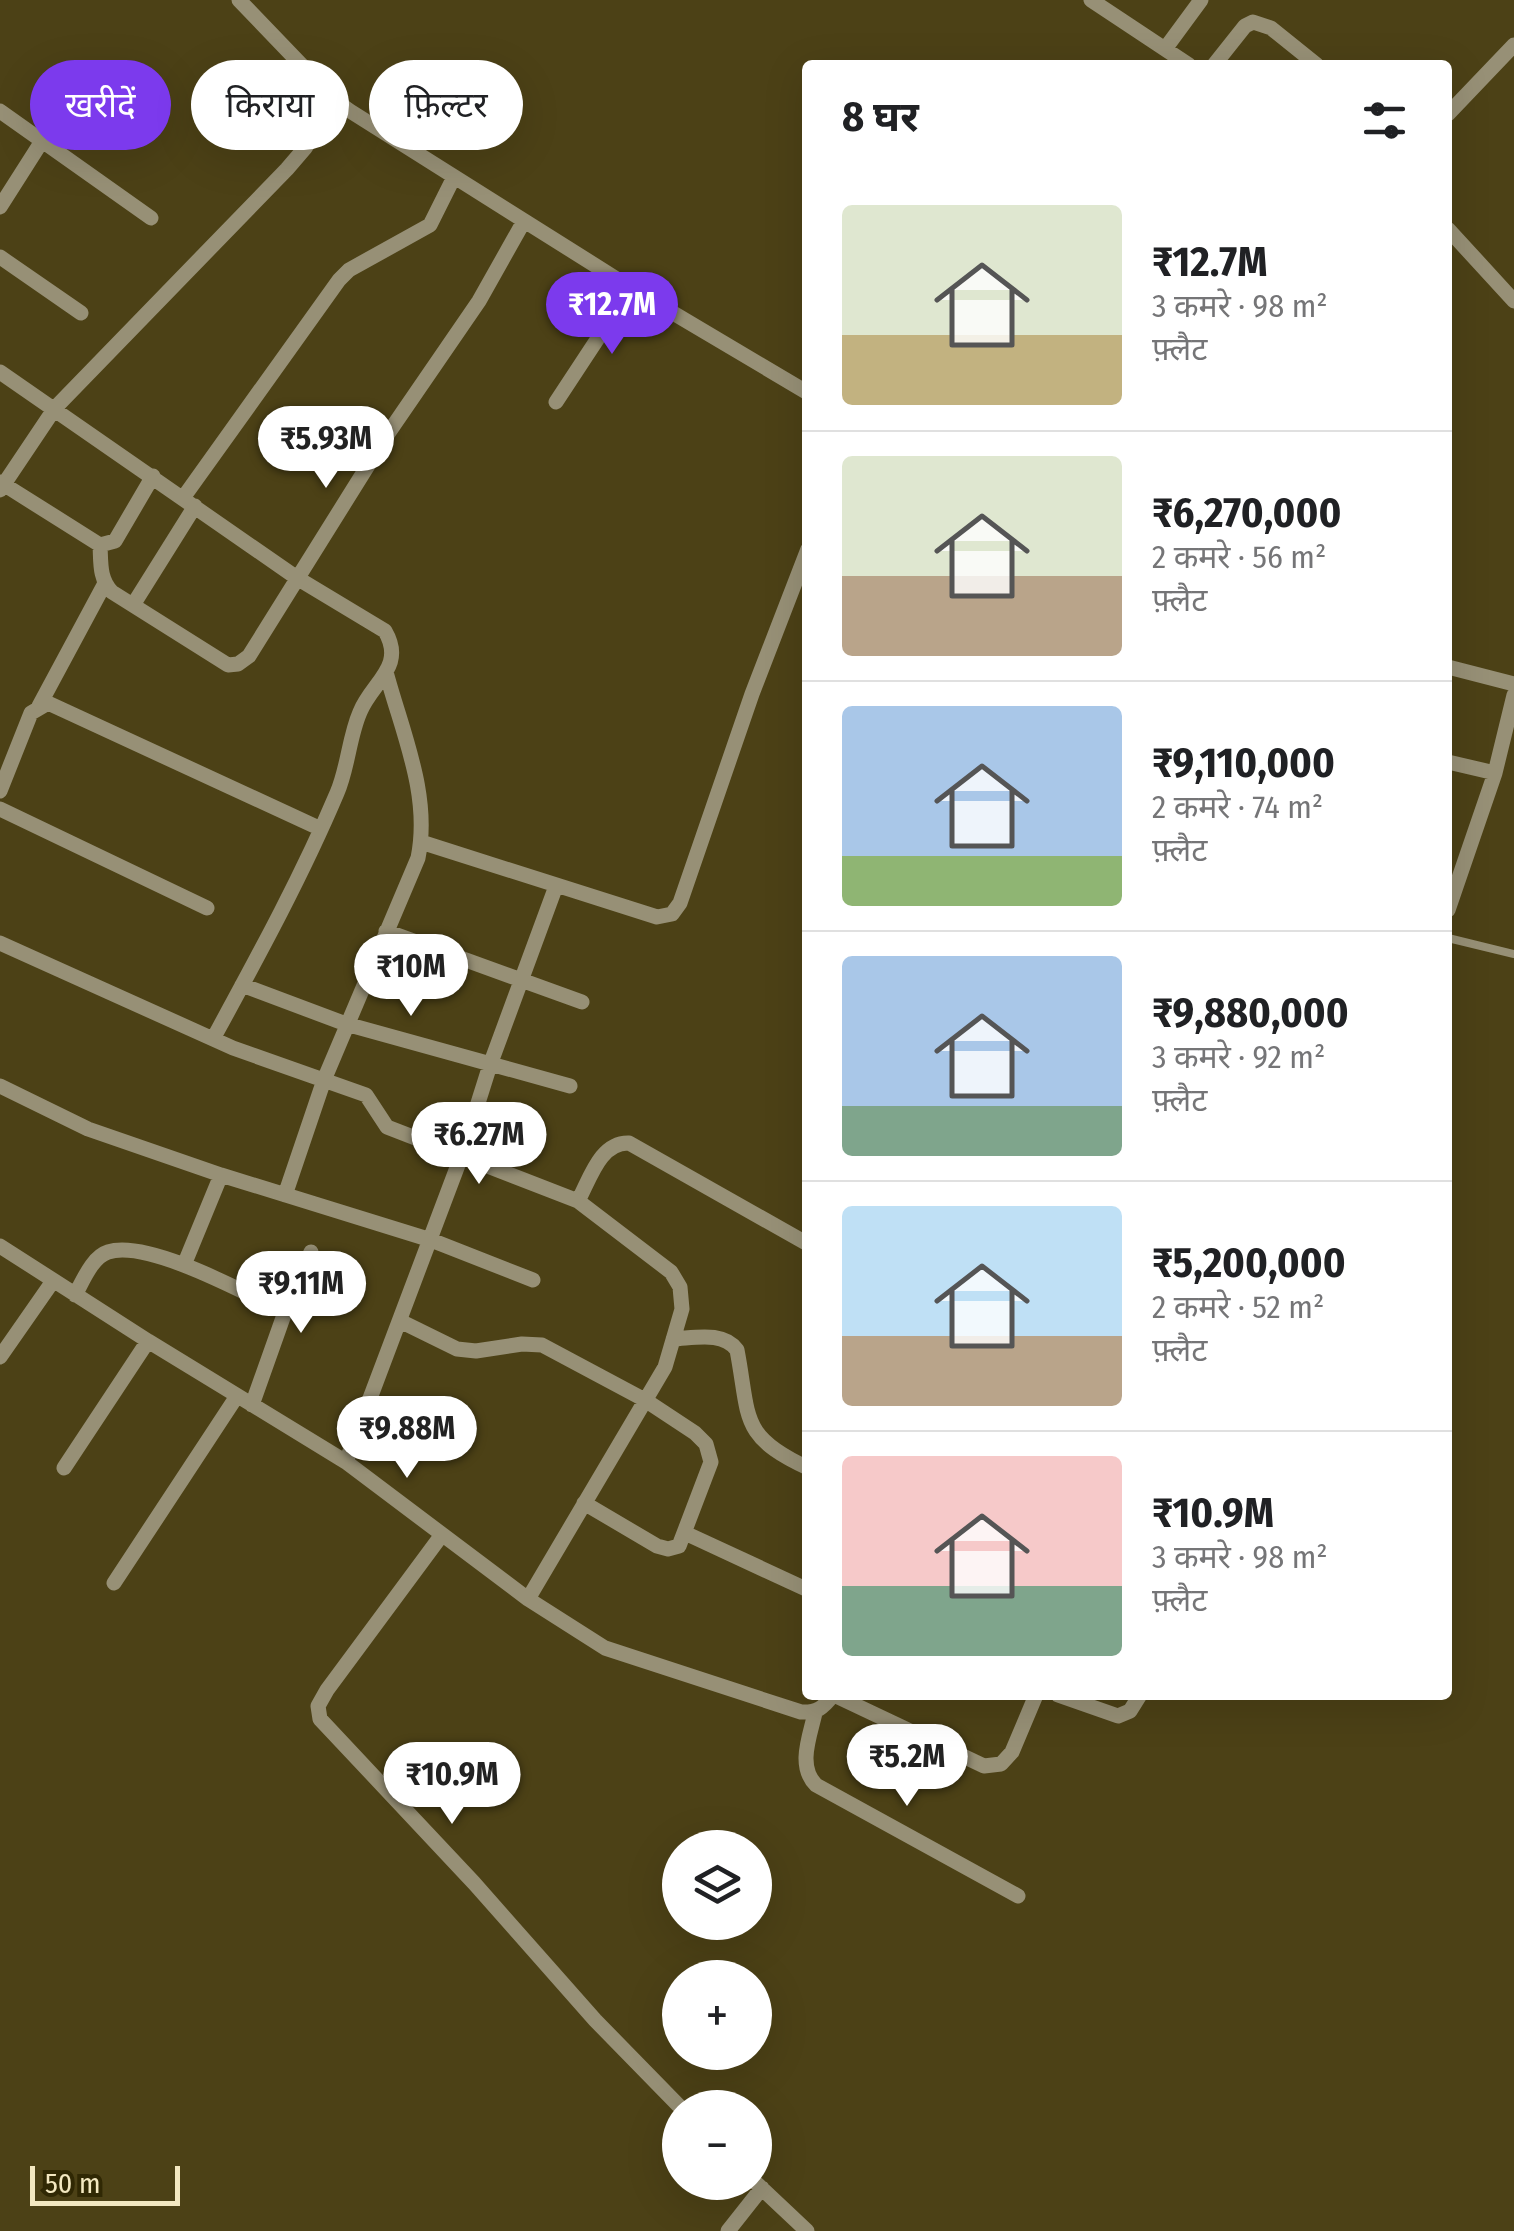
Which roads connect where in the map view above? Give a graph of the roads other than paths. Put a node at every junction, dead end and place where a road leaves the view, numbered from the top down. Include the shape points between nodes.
1 (239, 0) edge
2 (1091, 0) edge
3 (1201, 0) edge
4 (1514, 45) edge
5 (1165, 49) junction
6 (297, 60) edge
7 (1182, 60) edge
8 (1218, 60) edge
9 (1311, 60) edge
10 (349, 109) edge
11 (1452, 110) edge
12 (0, 111) edge
13 (30, 132) edge
14 (36, 150) edge
15 (55, 150) edge
16 (304, 150) edge
17 (454, 176) junction
18 (0, 206) edge
19 (151, 218) dead end
20 (524, 221) junction
21 (1452, 233) edge
22 (0, 257) edge
23 (632, 288) junction
24 (1514, 301) edge
25 (81, 313) dead end
26 (0, 372) edge
27 (802, 388) edge
28 (556, 402) dead end
29 (55, 408) junction
30 (153, 476) junction
31 (1, 486) edge
32 (189, 502) junction
33 (100, 545) junction
34 (802, 565) edge
35 (297, 578) junction
36 (104, 584) junction
37 (134, 605) junction
38 (1452, 668) edge
39 (386, 672) junction
40 (1514, 684) edge
41 (1514, 694) edge
42 (39, 706) junction
43 (1452, 763) edge
44 (1495, 773) junction
45 (0, 791) edge
46 (0, 809) edge
47 (321, 829) junction
48 (421, 842) junction
49 (556, 886) junction
50 (1452, 898) edge
51 (207, 908) dead end
52 (386, 931) junction
53 (1452, 939) edge
54 (0, 943) edge
55 (1514, 954) edge
56 (522, 979) junction
57 (242, 985) junction
58 (582, 1002) dead end
59 (346, 1024) junction
60 (212, 1039) junction
61 (490, 1065) junction
62 (324, 1080) junction
63 (0, 1086) edge
64 (570, 1086) dead end
65 (462, 1157) junction
66 (221, 1175) junction
67 (286, 1196) junction
68 (578, 1201) junction
69 (431, 1240) junction
70 (802, 1241) edge
71 (0, 1246) edge
72 (311, 1252) dead end
73 (184, 1265) junction
74 (534, 1280) dead end
75 (53, 1281) junction
76 (75, 1294) junction
77 (286, 1312) junction
78 (400, 1320) junction
79 (673, 1339) junction
80 (148, 1342) junction
81 (0, 1357) edge
82 (237, 1396) junction
83 (645, 1400) junction
84 (252, 1405) junction
85 (346, 1462) junction
86 (802, 1465) edge
87 (64, 1468) dead end
88 (584, 1503) junction
89 (685, 1533) junction
90 (441, 1536) junction
91 (114, 1583) dead end
92 (802, 1587) edge
93 (528, 1598) junction
94 (830, 1700) edge
95 (845, 1700) edge
96 (1034, 1700) edge
97 (1072, 1700) edge
98 (1137, 1700) edge
99 (815, 1712) junction
100 (1018, 1896) dead end
101 (663, 2090) edge
102 (772, 2198) edge
103 (748, 2200) edge
104 (728, 2231) edge
105 (807, 2231) edge

1 - 6 street
2 - 5 street
3 - 5 street
4 - 11 street
5 - 7 street
8 - 9 street via 1253,22
10 - 17 street
12 - 13 street
14 - 18 street
15 - 19 street
16 - 29 street
17 - 20 street
17 - 32 street via 430,225 339,280
20 - 23 street
20 - 35 street
21 - 24 street
22 - 25 street
23 - 27 street
23 - 28 street
26 - 29 street
29 - 30 street
29 - 31 street
30 - 32 street
30 - 33 street via 115,540
31 - 33 street
32 - 35 street
32 - 37 street
33 - 36 street
34 - 49 street via 672,914 657,917
35 - 37 street via 238,664 228,665
35 - 39 street via 385,632 393,644
36 - 37 street
36 - 42 street
38 - 40 street
39 - 47 street via 360,712
39 - 48 street via 416,775
41 - 44 street
42 - 45 street
42 - 47 street via 58,706
43 - 44 street
44 - 50 street
46 - 51 street
47 - 57 street
48 - 49 street
48 - 52 street
49 - 56 street
52 - 56 street
52 - 59 street
53 - 55 lane
54 - 60 street
56 - 58 street
56 - 61 street
57 - 59 street
57 - 60 street
59 - 61 street
59 - 62 street
60 - 62 street
61 - 64 street
61 - 65 street
62 - 65 street via 366,1095 387,1127
62 - 67 street
63 - 66 street via 88,1129
65 - 68 street
65 - 69 street
66 - 67 street
66 - 73 street
67 - 69 street
68 - 70 street via 606,1150 629,1142
68 - 79 street via 671,1272 682,1309
69 - 74 street
69 - 78 street
71 - 75 street
72 - 77 street
73 - 76 street via 106,1252
73 - 77 street
75 - 76 street
75 - 81 street
76 - 80 street
77 - 84 street
78 - 83 street via 457,1348 542,1344
78 - 85 street
79 - 83 street
79 - 86 street via 730,1342 759,1440
80 - 82 street
80 - 87 street
82 - 84 street
82 - 91 street
83 - 88 street
83 - 89 street via 706,1444 711,1462
84 - 85 street
85 - 90 street
88 - 89 street via 656,1546 678,1546
88 - 93 street
89 - 92 street
90 - 93 street
90 - 101 street via 327,1690 320,1719
93 - 99 street via 623,1656
94 - 99 street
95 - 96 street via 984,1766 1000,1764 1012,1752
97 - 98 street via 1118,1716
99 - 100 street via 805,1766 816,1785
102 - 105 street
103 - 104 street

